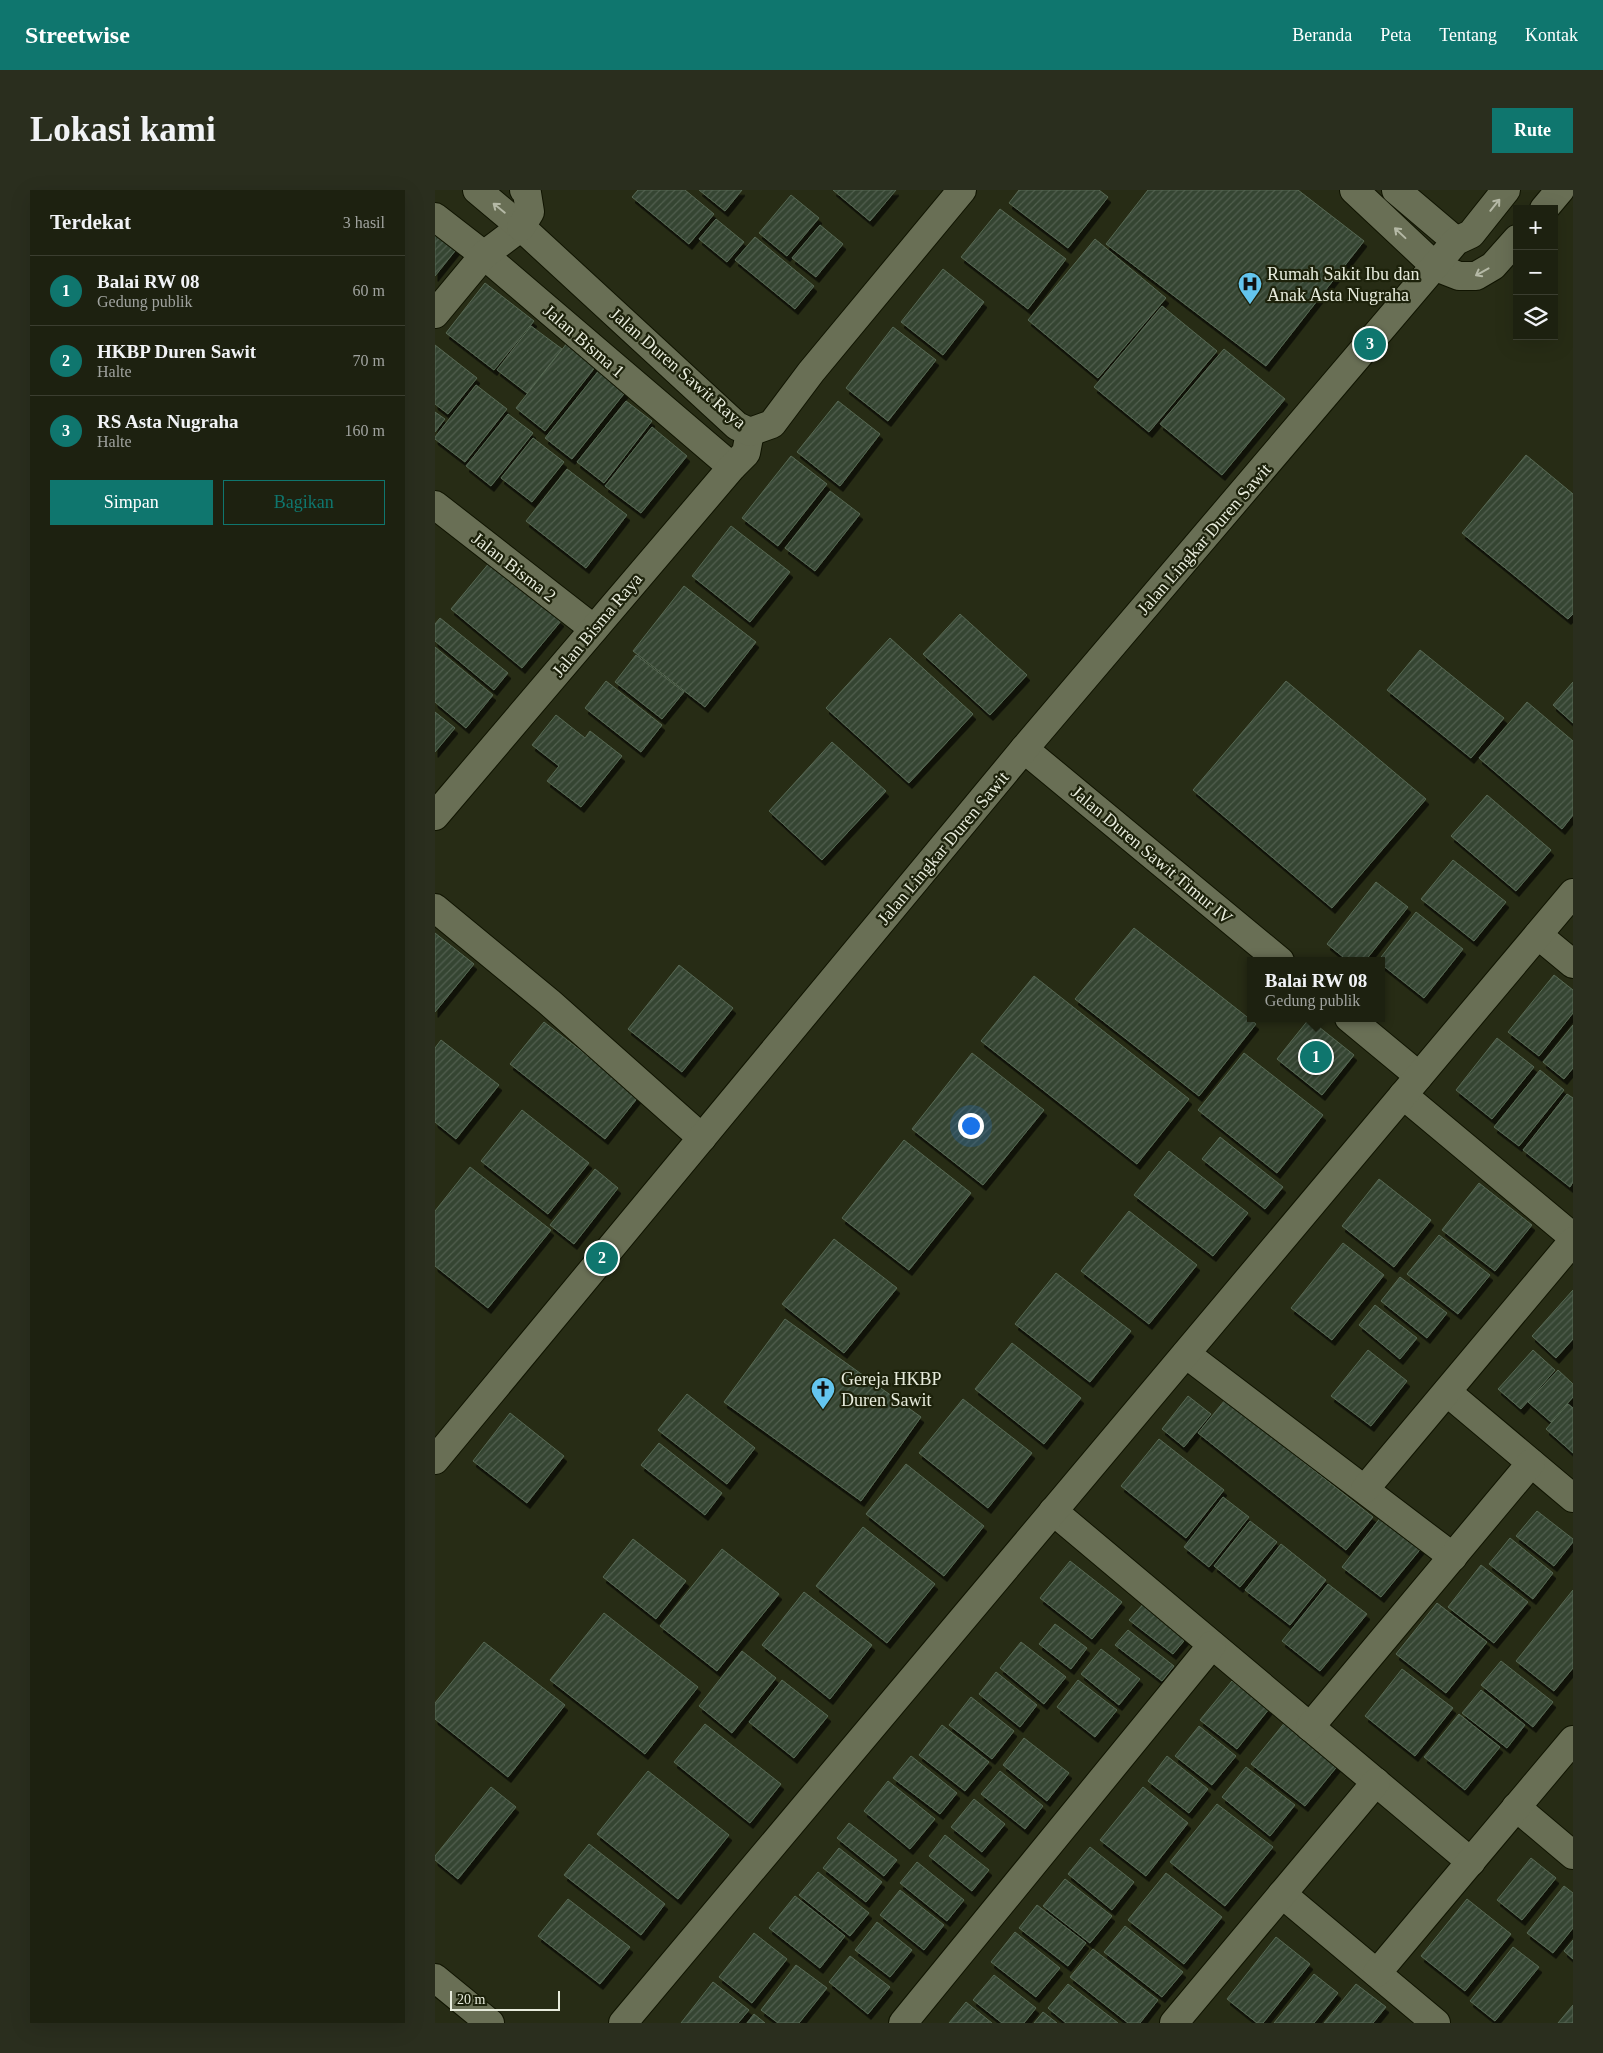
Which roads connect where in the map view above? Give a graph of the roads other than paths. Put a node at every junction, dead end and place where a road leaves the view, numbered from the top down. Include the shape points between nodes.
1 (477, 190) edge
2 (962, 190) edge
3 (1354, 190) edge
4 (1396, 190) edge
5 (1507, 190) edge
6 (1560, 190) edge
7 (527, 191) edge
8 (1547, 205) edge
9 (435, 217) edge
10 (521, 227) junction
11 (1456, 241) junction
12 (1513, 244) edge
13 (483, 255) junction
14 (1436, 267) junction
15 (435, 314) edge
16 (750, 432) junction
17 (732, 467) junction
18 (435, 506) edge
19 (594, 628) junction
20 (1025, 749) junction
21 (435, 816) edge
22 (1573, 893) edge
23 (435, 908) edge
24 (1538, 934) junction
25 (1275, 957) edge
26 (1573, 964) edge
27 (1353, 1022) edge
28 (1411, 1085) junction
29 (703, 1138) junction
30 (1573, 1237) edge
31 (1573, 1241) edge
32 (1186, 1354) junction
33 (1447, 1392) junction
34 (435, 1460) edge
35 (1531, 1463) junction
36 (1365, 1489) junction
37 (1573, 1498) edge
38 (1053, 1512) junction
39 (1453, 1557) junction
40 (1212, 1645) junction
41 (1309, 1727) junction
42 (1573, 1740) edge
43 (1376, 1782) junction
44 (1516, 1807) junction
45 (1573, 1855) edge
46 (1471, 1862) junction
47 (1282, 1894) junction
48 (1377, 1973) junction
49 (435, 1978) edge
50 (491, 2023) edge
51 (623, 2023) edge
52 (903, 2023) edge
53 (1174, 2023) edge
54 (1436, 2023) edge

10 -> 1 street, Jalan Duren Sawit Raya
2 - 16 street, Jalan Duren Sawit Raya via 811,372 772,424
14 -> 3 street
4 - 11 street
11 -> 5 street, Jalan Lingkar Duren Sawit via 1471,234
6 - 8 street
7 - 10 street via 530,212
9 - 13 street, Jalan Bisma 1
10 - 13 street
10 - 16 street, Jalan Duren Sawit Raya via 737,426
11 - 14 street, Jalan Lingkar Duren Sawit
12 -> 14 street via 1493,266 1476,276 1459,276
13 - 15 street
13 - 17 street, Jalan Bisma 1
14 - 20 street, Jalan Lingkar Duren Sawit
16 - 17 street, Jalan Bisma Raya via 745,453
17 - 19 street, Jalan Bisma Raya
18 - 19 street, Jalan Bisma 2
19 - 21 street, Jalan Bisma Raya
20 - 25 street, Jalan Duren Sawit Timur IV
20 - 29 street, Jalan Lingkar Duren Sawit
22 - 24 street
23 - 29 street via 549,1002
24 - 26 street
24 - 28 street
27 - 28 street
28 - 30 street
28 - 32 street
29 - 34 street, Jalan Lingkar Duren Sawit
31 - 33 street
32 - 36 street
32 - 38 street
33 - 35 street
33 - 36 street
35 - 37 street
35 - 39 street
36 - 39 street
38 - 40 street
38 - 51 street
39 - 41 street
40 - 41 street
40 - 52 street
41 - 43 street
42 - 44 street
43 - 46 street
43 - 47 street
44 - 45 street
44 - 46 street
46 - 48 street
47 - 48 street
47 - 53 street
48 - 54 street
49 - 50 street

